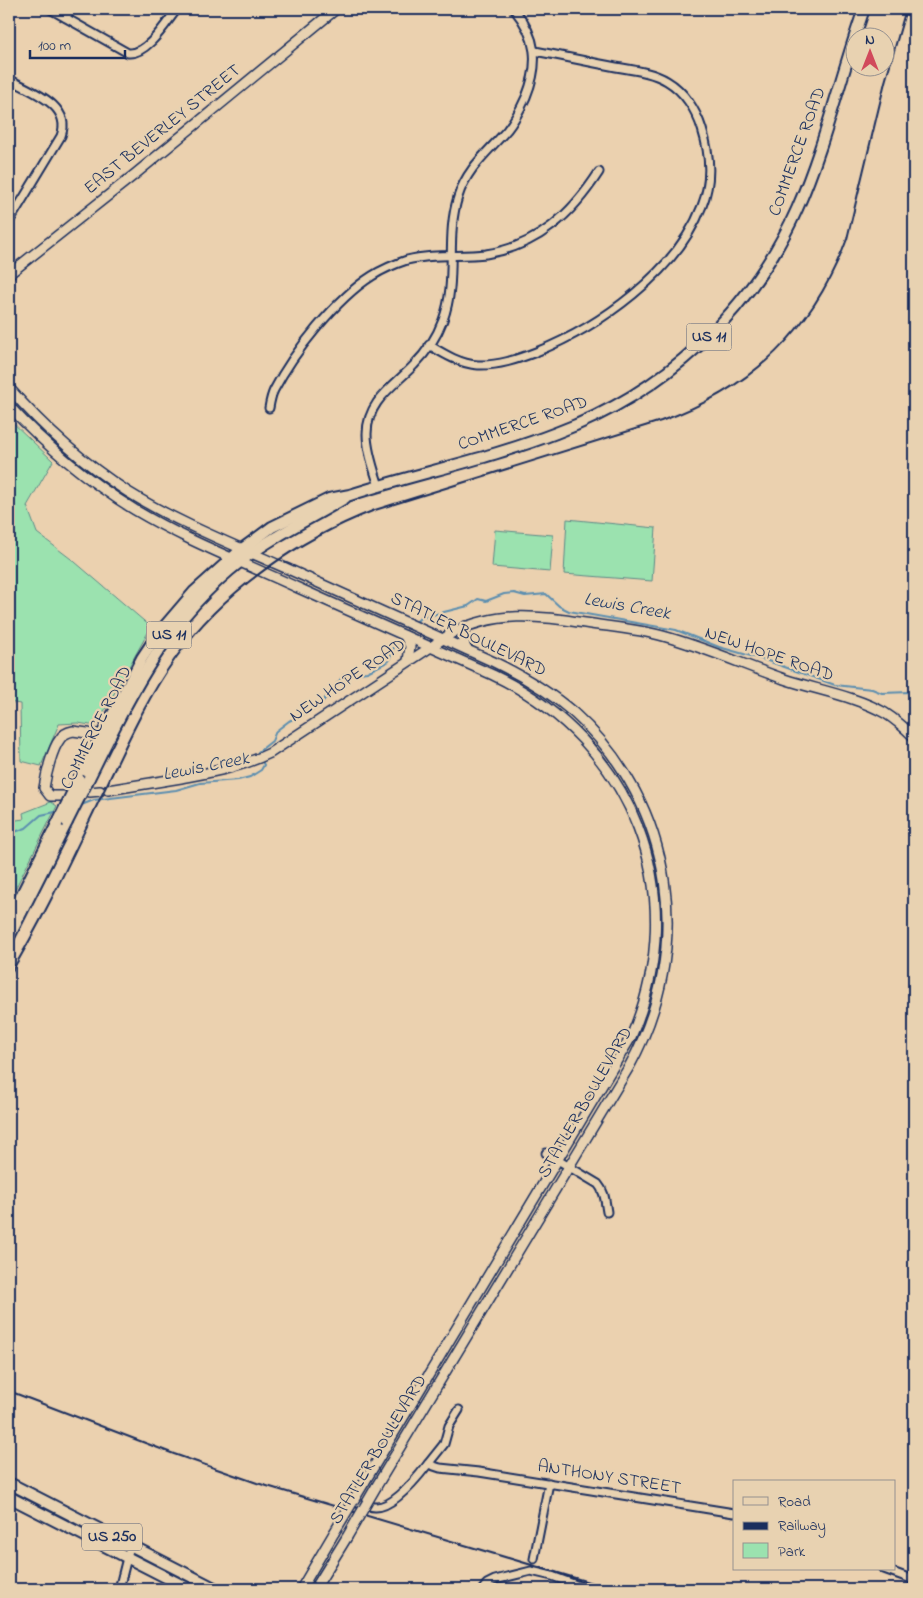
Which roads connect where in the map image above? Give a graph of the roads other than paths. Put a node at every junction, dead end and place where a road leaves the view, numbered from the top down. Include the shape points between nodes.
1 (50, 9) edge
2 (72, 9) edge
3 (336, 9) edge
4 (514, 9) edge
5 (864, 9) edge
6 (174, 10) edge
7 (65, 17) junction
8 (535, 51) junction
9 (9, 79) edge
10 (599, 172) dead end
11 (9, 222) edge
12 (451, 256) junction
13 (9, 274) edge
14 (429, 345) junction
15 (9, 388) edge
16 (9, 406) edge
17 (269, 408) dead end
18 (379, 486) junction
19 (247, 551) junction
20 (236, 560) junction
21 (466, 626) junction
22 (405, 636) junction
23 (442, 639) junction
24 (426, 645) junction
25 (466, 649) junction
26 (408, 661) junction
27 (105, 735) junction
28 (914, 737) edge
29 (90, 792) dead end
30 (63, 796) dead end
31 (62, 823) junction
32 (9, 920) edge
33 (9, 938) edge
34 (546, 1153) dead end
35 (558, 1162) junction
36 (569, 1167) junction
37 (607, 1212) dead end
38 (459, 1410) dead end
39 (428, 1464) junction
40 (9, 1483) edge
41 (548, 1483) junction
42 (9, 1497) edge
43 (345, 1499) dead end
44 (733, 1512) edge
45 (130, 1546) junction
46 (127, 1558) junction
47 (534, 1559) dead end
48 (887, 1570) edge
49 (914, 1580) edge
50 (119, 1589) edge
51 (189, 1589) edge
52 (216, 1589) edge
53 (301, 1589) edge
54 (315, 1589) edge
55 (484, 1589) edge
56 (588, 1589) edge

1 - 7 street
2 - 7 street
3 - 13 main road, EAST BEVERLEY STREET
4 - 8 street via 527,27
5 - 18 main road, COMMERCE ROAD / US 11 via 815,163 793,218 775,252 744,297 702,344 638,393 556,434
6 - 7 street via 145,48 129,53
8 - 12 street via 535,67 520,108 462,185 452,223
8 - 14 street via 646,73 668,82 679,91 695,111 708,149 709,175 703,205 690,232 648,280 619,306 570,338 491,365 469,364
9 - 11 street via 55,106 63,122 61,135
10 - 12 street via 576,204 538,236 505,250
12 - 14 street via 448,300 443,320
12 - 17 street via 423,257 396,264 361,284 308,340 273,391
14 - 18 street via 413,366 385,391 370,415 367,443
15 - 19 main road, STATLER BOULEVARD via 58,438 112,482 160,510
16 - 20 main road, STATLER BOULEVARD via 60,456 108,492 161,524
18 - 19 main road, COMMERCE ROAD / US 11 via 350,495
19 - 20 main road, COMMERCE ROAD / US 11
19 - 23 main road, STATLER BOULEVARD
20 - 22 main road, STATLER BOULEVARD
20 - 27 main road, COMMERCE ROAD / US 11 via 166,638
21 - 23 main road, NEW HOPE ROAD
21 - 25 main road via 463,637
21 - 28 main road, NEW HOPE ROAD via 500,617 532,616 656,634 865,704 892,718
22 - 24 main road, STATLER BOULEVARD
22 - 26 main road via 409,642
23 - 24 main road, NEW HOPE ROAD
23 - 25 main road, STATLER BOULEVARD
24 - 26 main road, NEW HOPE ROAD
24 - 35 main road, STATLER BOULEVARD via 517,687 543,703 573,729 600,759 620,790 648,859 656,930 644,1003 624,1050
25 - 36 main road, STATLER BOULEVARD via 532,682 564,704 594,734 618,764 637,796 652,829 663,871 667,938 655,1009 633,1060
26 - 29 main road, NEW HOPE ROAD via 261,758 219,771
27 - 30 main road via 73,731 60,738 44,788 50,796
27 - 31 main road, COMMERCE ROAD / US 11, bridge
31 - 32 main road, COMMERCE ROAD / US 11
31 - 33 main road, COMMERCE ROAD / US 11
34 - 35 street
35 - 36 street
35 - 53 main road, STATLER BOULEVARD, bridge
36 - 37 street via 598,1184 605,1197
36 - 54 main road, STATLER BOULEVARD, bridge
38 - 39 street via 449,1426 444,1444
39 - 41 street, ANTHONY STREET
39 - 43 street via 395,1500 386,1505 371,1506
40 - 45 main road, US 250
41 - 44 street, ANTHONY STREET
41 - 47 street
42 - 46 main road, US 250
45 - 46 street
45 - 52 main road, US 250
46 - 50 street
46 - 51 main road, US 250
48 - 49 street
55 - 56 street via 486,1584 495,1580 531,1571

